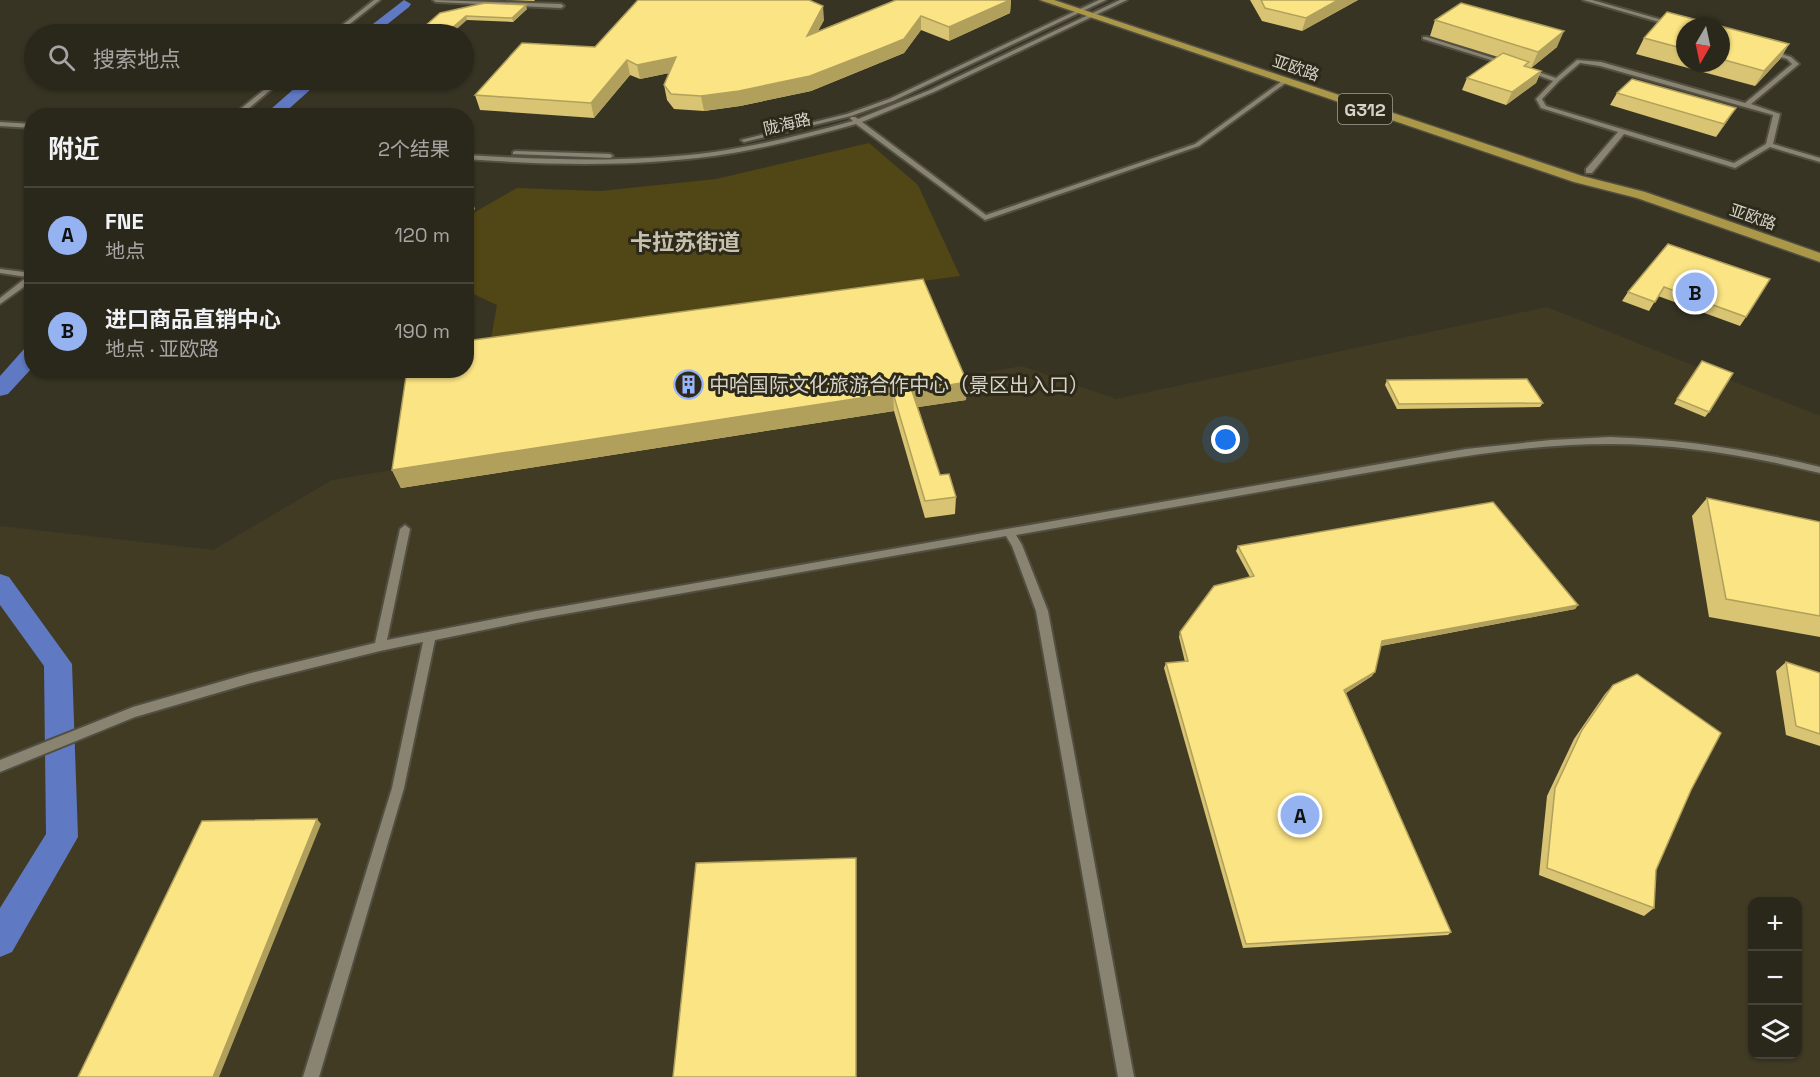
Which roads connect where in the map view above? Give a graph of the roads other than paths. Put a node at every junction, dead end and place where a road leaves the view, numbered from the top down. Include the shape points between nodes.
1 (377, 0) edge
2 (436, 0) edge
3 (1045, 0) edge
4 (1075, 0) edge
5 (1124, 0) edge
6 (1586, 0) edge
7 (1104, 5) edge
8 (561, 6) dead end
9 (1091, 10) junction
10 (1079, 11) junction
11 (347, 24) edge
12 (1676, 25) edge
13 (1425, 38) dead end
14 (1755, 48) edge
15 (1557, 80) junction
16 (1284, 82) junction
17 (267, 90) edge
18 (1746, 105) junction
19 (245, 108) edge
20 (849, 115) junction
21 (858, 121) junction
22 (0, 124) edge
23 (24, 126) edge
24 (1622, 133) junction
25 (1769, 145) junction
26 (474, 150) edge
27 (474, 157) edge
28 (1820, 160) edge
29 (1589, 171) junction
30 (1641, 195) junction
31 (1820, 258) edge
32 (0, 271) edge
33 (24, 275) edge
34 (24, 282) edge
35 (0, 302) edge
36 (1820, 470) edge
37 (405, 529) dead end
38 (1008, 531) junction
39 (429, 639) junction
40 (381, 646) junction
41 (0, 766) edge
42 (311, 1077) edge
43 (1126, 1077) edge

1 - 11 street
2 - 8 street
3 - 10 highway, 亚欧路 / G312
4 - 9 highway, 亚欧路 / G312
5 - 7 street
6 - 12 street
7 - 9 highway, 亚欧路 / G312
7 - 29 highway, 亚欧路 / G312
9 - 10 highway, 亚欧路 / G312
9 - 16 highway, 亚欧路 / G312
9 - 21 street, 陇海路 via 936,90
10 - 20 street, 陇海路 via 926,85
13 - 15 street
14 - 18 street via 1790,58 1796,64
15 - 18 street via 1579,61
15 - 24 street via 1539,99 1543,107
16 - 21 street via 1197,145 985,218
16 - 30 highway, 亚欧路 / G312 via 1578,179
17 - 19 street
18 - 25 street via 1778,114
20 - 21 street
20 - 26 street, 陇海路 via 766,136 670,152 591,156
21 - 27 street, 陇海路 via 704,155 639,162 583,164
22 - 23 street
24 - 25 street via 1735,166
24 - 29 street
25 - 28 street
29 - 30 highway, 亚欧路 / G312
30 - 31 highway, 亚欧路 / G312
32 - 33 street
34 - 35 street
36 - 38 street via 1724,451 1642,442 1579,441 1466,452
37 - 40 street
38 - 39 street via 536,615
38 - 43 street via 1042,611
39 - 40 street
39 - 42 street via 398,788
40 - 41 street via 133,712

